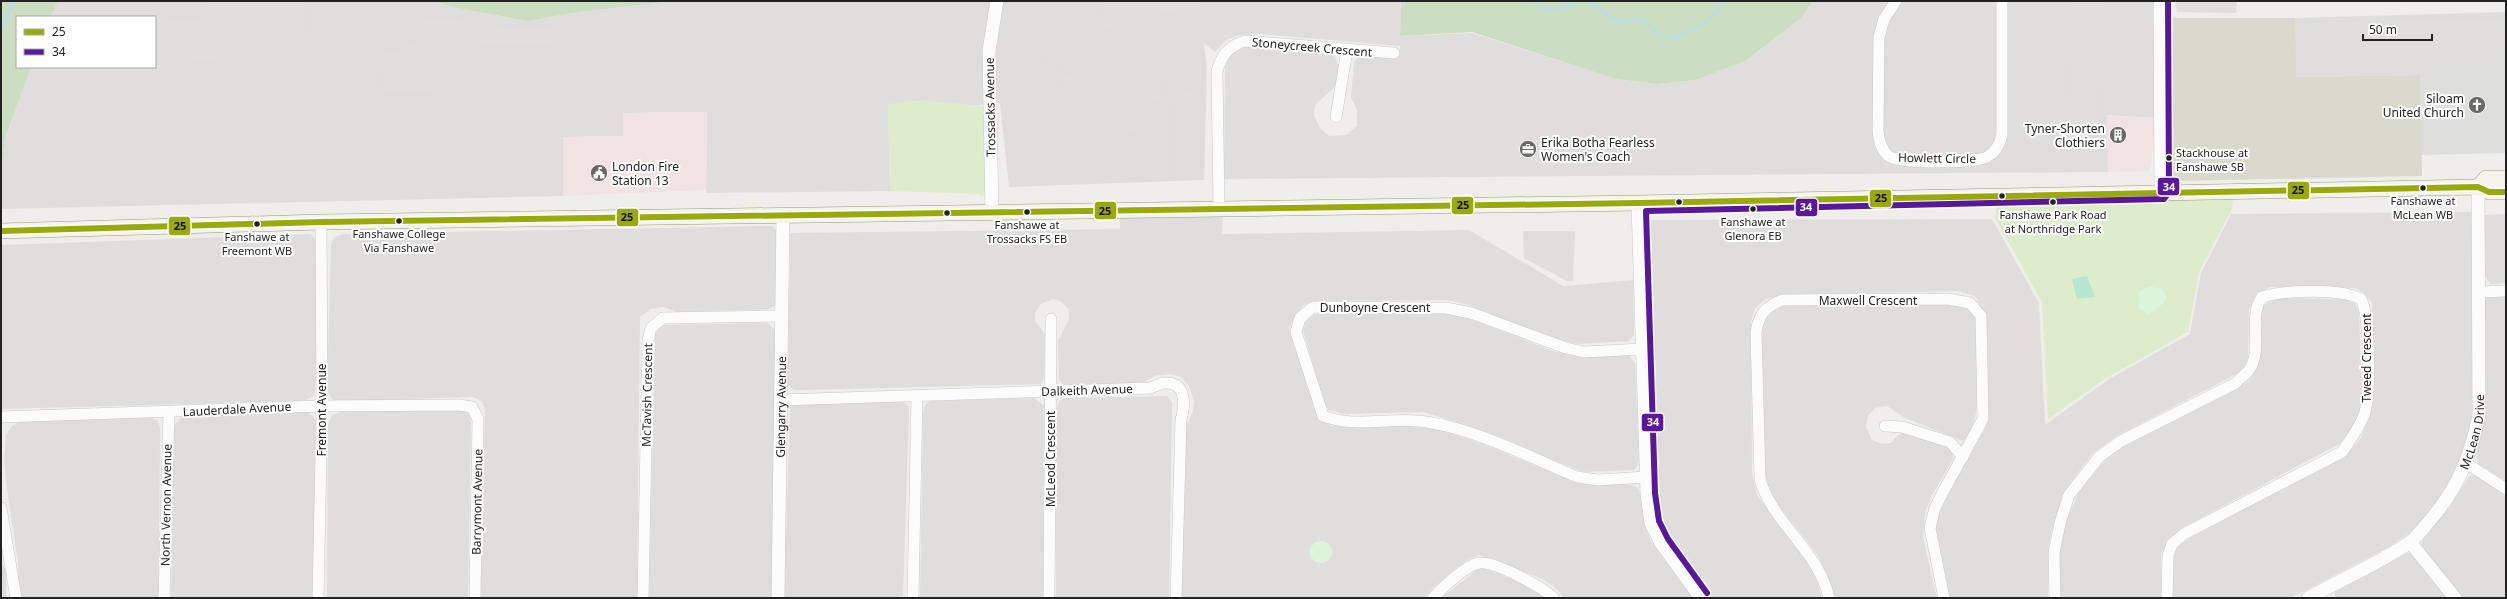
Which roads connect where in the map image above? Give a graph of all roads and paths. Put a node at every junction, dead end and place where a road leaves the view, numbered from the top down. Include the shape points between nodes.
1 (997, 1) edge
2 (1896, 1) edge
3 (2002, 1) edge
4 (2160, 1) edge
5 (1347, 50) junction
6 (1394, 53) dead end
7 (1336, 117) dead end
8 (2506, 178) edge
9 (2478, 187) junction
10 (2161, 192) junction
11 (2506, 192) edge
12 (1638, 203) junction
13 (1219, 210) junction
14 (992, 213) junction
15 (783, 216) junction
16 (321, 222) junction
17 (1, 231) edge
18 (2506, 291) edge
19 (2478, 292) junction
20 (782, 316) junction
21 (1051, 319) dead end
22 (1643, 349) junction
23 (1050, 392) junction
24 (917, 396) junction
25 (781, 400) junction
26 (322, 406) junction
27 (472, 407) joint
28 (169, 412) junction
29 (1, 417) edge
30 (1885, 426) dead end
31 (1963, 457) junction
32 (2466, 463) junction
33 (1646, 477) junction
34 (2506, 490) edge
35 (1, 508) edge
36 (2410, 542) junction
37 (6, 558) edge
38 (2326, 594) edge
39 (16, 598) edge
40 (164, 598) edge
41 (318, 598) edge
42 (475, 598) edge
43 (643, 598) edge
44 (778, 598) edge
45 (913, 598) edge
46 (1049, 598) edge
47 (1176, 598) edge
48 (1433, 598) edge
49 (1554, 598) edge
50 (1701, 598) edge
51 (1829, 598) edge
52 (1944, 598) edge
53 (2055, 598) edge
54 (2167, 598) edge
55 (2308, 598) edge
56 (2455, 598) edge

1 - 14 street, Trossacks Avenue via 989,51
2 - 3 street, Howlett Circle via 1884,19 1879,37 1878,131 1884,152 1897,160 1905,161 1975,160 1988,156 1998,148 2002,135
4 - 10 street
5 - 6 street, Stoneycreek Crescent
5 - 7 street
5 - 13 street, Stoneycreek Crescent via 1245,41 1232,45 1221,58 1217,71
8 - 9 main road via 2486,178
9 - 10 main road
9 - 11 main road via 2489,192
9 - 19 street, McLean Drive
10 - 12 main road
12 - 13 main road
12 - 22 street
13 - 14 main road
14 - 15 main road
15 - 16 main road
15 - 20 street, Glengarry Avenue
16 - 17 main road
16 - 26 street, Fremont Avenue
18 - 19 street
19 - 32 street, McLean Drive via 2479,415 2472,450
20 - 25 street, Glengarry Avenue
20 - 43 street, McTavish Crescent via 663,318 651,328 648,340
21 - 23 street, McLeod Crescent
22 - 33 street
22 - 33 street, Dunboyne Crescent via 1584,352 1446,308 1313,307 1300,318 1296,332 1323,416 1348,422 1417,421 1458,429 1577,477 1598,480
23 - 24 street, Dalkeith Avenue
23 - 46 street, McLeod Crescent
23 - 47 street, Dalkeith Avenue via 1150,388 1165,383 1176,385 1184,395 1185,406 1181,420
24 - 25 street, Dalkeith Avenue
24 - 45 street
25 - 44 street, Glengarry Avenue
26 - 27 street, Lauderdale Avenue
26 - 28 street, Lauderdale Avenue
26 - 41 street, Fremont Avenue
27 - 42 street, Barrymont Avenue via 478,419
28 - 29 street, Lauderdale Avenue
28 - 40 street, North Vernon Avenue
30 - 31 street via 1902,427 1950,442
31 - 51 street, Maxwell Crescent via 1983,419 1984,403 1981,316 1970,303 1948,299 1782,300 1770,305 1759,316 1756,332 1760,479 1764,495 1816,566 1827,587
31 - 52 street, Maxwell Crescent via 1935,508 1930,528
32 - 34 street
32 - 36 street, McLean Drive via 2452,492 2434,517
33 - 50 street via 1651,523 1661,543
35 - 37 street
36 - 38 street, McLean Drive
36 - 56 street
37 - 39 street
38 - 55 street, McLean Drive
48 - 49 street via 1471,565 1481,562 1526,578
53 - 54 street, Tweed Crescent via 2054,553 2069,495 2099,457 2121,441 2236,383 2250,369 2254,354 2255,311 2262,297 2275,293 2343,293 2362,299 2366,314 2368,394 2365,414 2356,433 2342,452 2184,534 2172,544 2168,556

